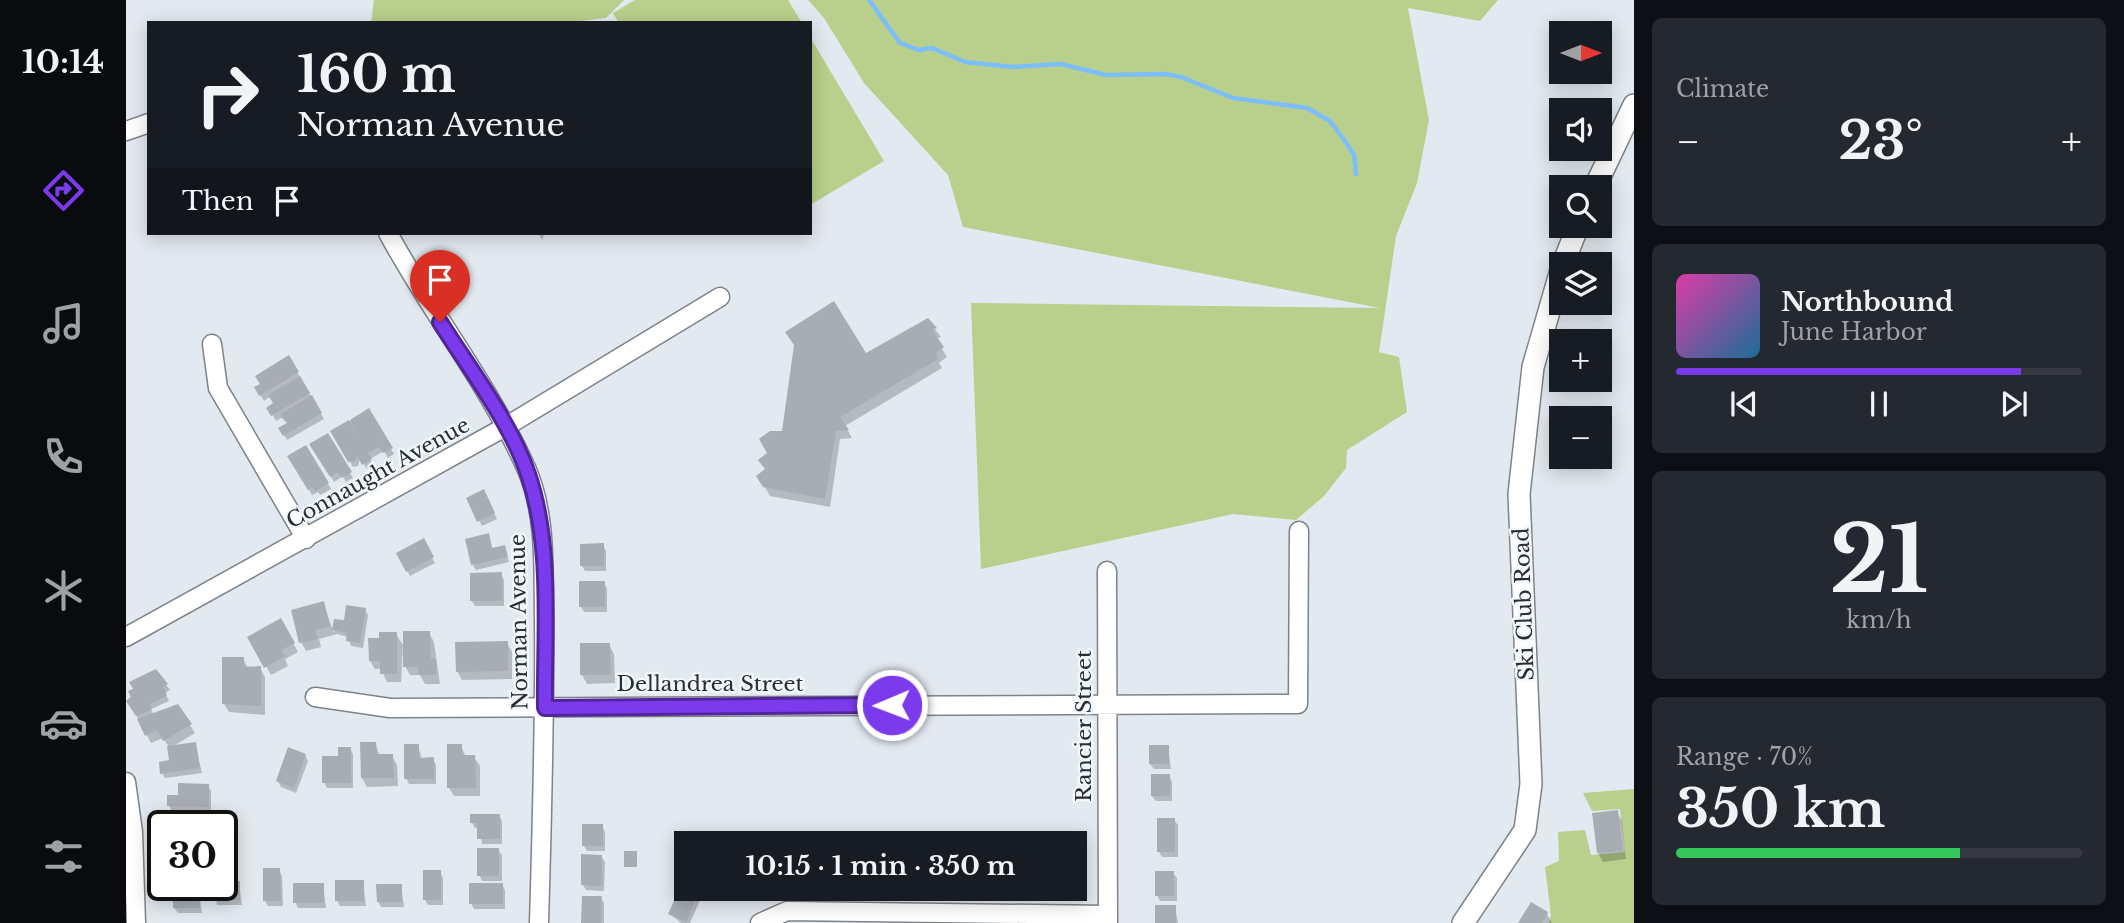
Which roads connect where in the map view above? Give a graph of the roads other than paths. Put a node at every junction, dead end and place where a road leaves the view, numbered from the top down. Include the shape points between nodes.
1 (1634, 105) edge
2 (147, 124) edge
3 (126, 131) edge
4 (1601, 175) edge
5 (389, 235) edge
6 (720, 297) dead end
7 (1549, 312) edge
8 (212, 344) dead end
9 (505, 427) junction
10 (1299, 531) dead end
11 (306, 539) junction
12 (1107, 571) dead end
13 (126, 637) edge
14 (315, 697) dead end
15 (1106, 703) junction
16 (545, 708) junction
17 (126, 782) edge
18 (1108, 919) edge
19 (136, 923) edge
20 (539, 923) edge
21 (760, 923) edge
22 (1463, 923) edge

1 - 4 street
2 - 3 street
5 - 9 street, Norman Avenue
6 - 9 street, Connaught Avenue
7 - 22 street, Ski Club Road via 1533,367 1519,494 1531,784 1525,830
8 - 11 street via 218,388
9 - 11 street, Connaught Avenue
9 - 16 street, Norman Avenue via 528,471 543,542
10 - 15 street, Dellandrea Street via 1298,704
11 - 13 street, Connaught Avenue
12 - 15 street, Rancier Street
14 - 16 street, Dellandrea Street via 390,708
15 - 16 street, Dellandrea Street
15 - 18 street, Rancier Street
16 - 20 street, Norman Avenue
17 - 19 street
18 - 21 street via 787,911

